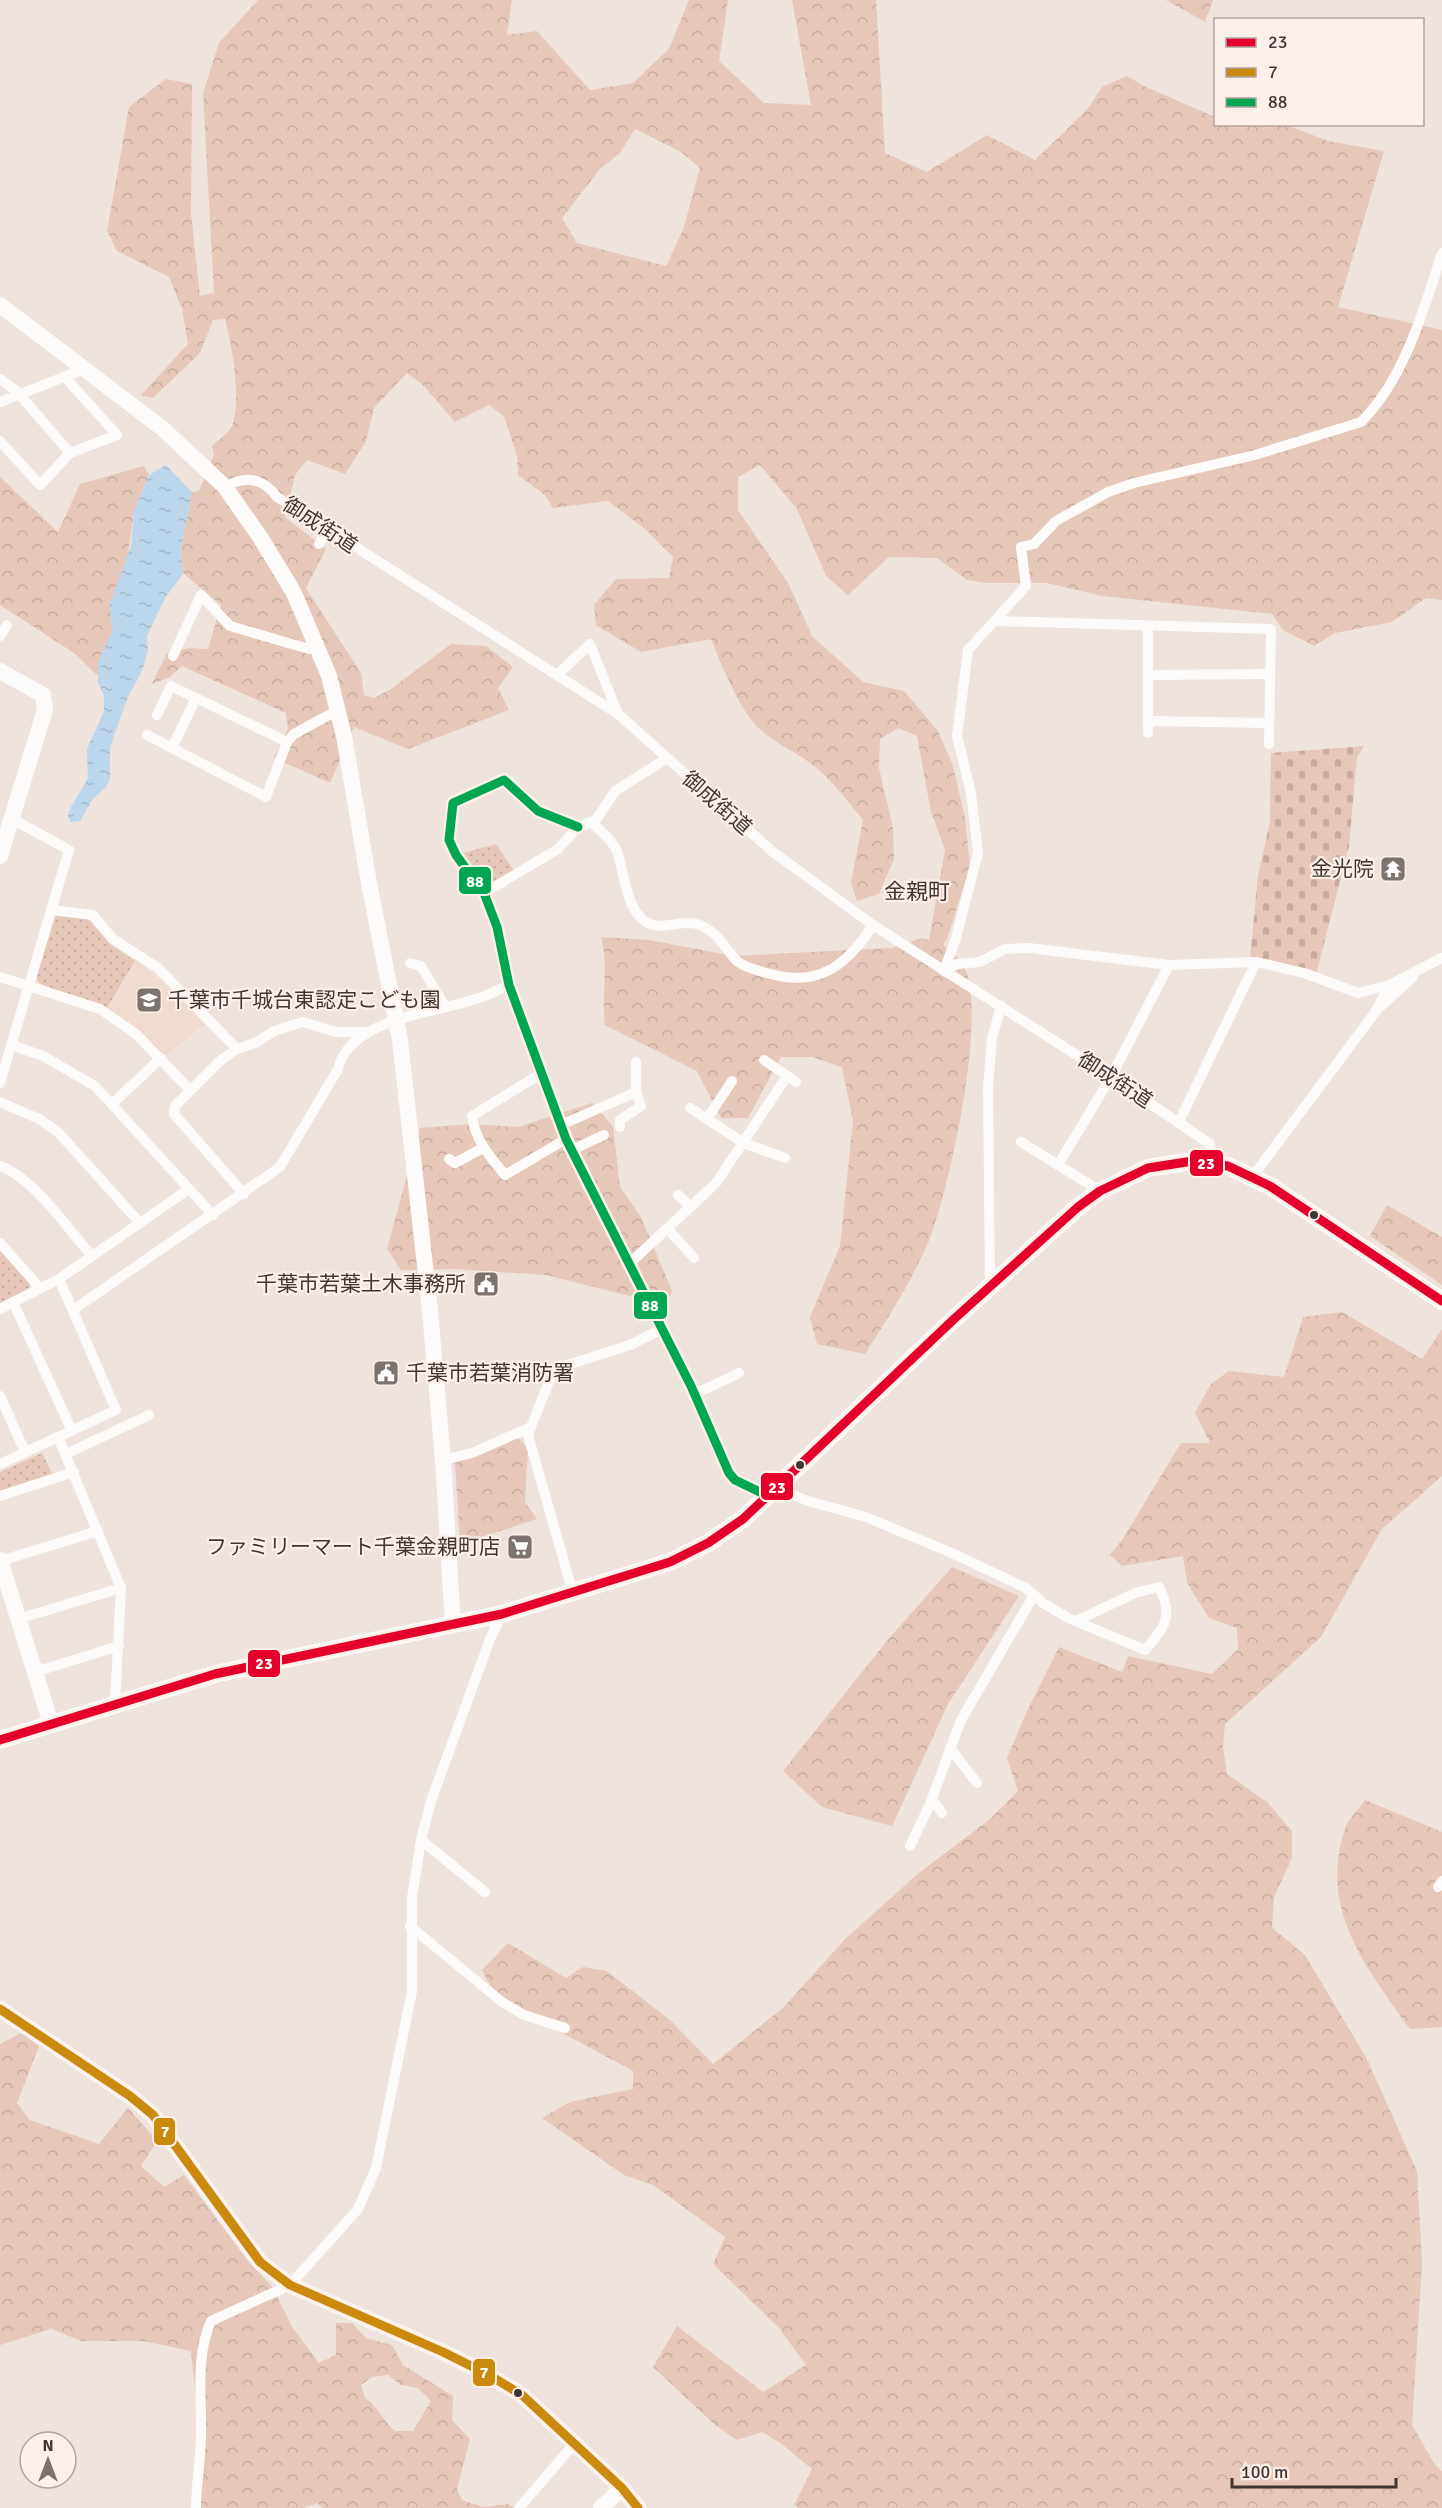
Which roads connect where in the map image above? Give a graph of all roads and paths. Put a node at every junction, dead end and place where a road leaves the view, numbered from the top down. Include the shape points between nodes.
1 (1442, 253) edge
2 (0, 305) edge
3 (87, 368) junction
4 (65, 377) junction
5 (0, 379) edge
6 (20, 394) junction
7 (0, 402) edge
8 (0, 441) edge
9 (70, 453) junction
10 (225, 487) junction
11 (327, 529) junction
12 (319, 544) dead end
13 (995, 621) junction
14 (7, 625) dead end
15 (1148, 626) junction
16 (0, 636) edge
17 (318, 645) junction
18 (173, 656) dead end
19 (0, 671) edge
20 (1270, 674) junction
21 (557, 675) junction
22 (1148, 675) junction
23 (196, 698) junction
24 (338, 710) junction
25 (618, 714) junction
26 (157, 715) dead end
27 (1269, 723) junction
28 (147, 735) dead end
29 (287, 742) junction
30 (1269, 744) dead end
31 (172, 748) junction
32 (666, 759) junction
33 (12, 819) junction
34 (592, 823) junction
35 (578, 827) junction
36 (0, 856) edge
37 (484, 893) junction
38 (51, 910) junction
39 (873, 925) junction
40 (1442, 958) edge
41 (1256, 962) junction
42 (410, 963) dead end
43 (1169, 965) junction
44 (944, 971) junction
45 (1421, 971) junction
46 (0, 977) edge
47 (28, 985) junction
48 (509, 985) junction
49 (1389, 985) junction
50 (445, 1006) junction
51 (1000, 1006) junction
52 (1376, 1011) junction
53 (396, 1021) junction
54 (369, 1032) junction
55 (11, 1045) junction
56 (237, 1049) junction
57 (161, 1058) junction
58 (764, 1060) dead end
59 (636, 1062) dead end
60 (542, 1073) junction
61 (1112, 1077) junction
62 (732, 1081) dead end
63 (0, 1083) edge
64 (190, 1090) junction
65 (636, 1092) junction
66 (0, 1102) edge
67 (113, 1103) junction
68 (690, 1108) dead end
69 (707, 1119) junction
70 (1179, 1122) junction
71 (561, 1125) junction
72 (620, 1127) dead end
73 (604, 1135) dead end
74 (566, 1139) junction
75 (1021, 1142) dead end
76 (744, 1143) junction
77 (483, 1148) junction
78 (572, 1150) junction
79 (785, 1158) dead end
80 (449, 1159) dead end
81 (1213, 1162) junction
82 (1058, 1165) junction
83 (0, 1166) edge
84 (1253, 1176) junction
85 (189, 1189) junction
86 (1100, 1191) junction
87 (244, 1194) junction
88 (678, 1195) dead end
89 (691, 1207) junction
90 (213, 1215) junction
91 (140, 1223) junction
92 (668, 1228) junction
93 (0, 1243) edge
94 (92, 1256) junction
95 (694, 1258) dead end
96 (629, 1264) junction
97 (59, 1279) junction
98 (990, 1287) junction
99 (40, 1288) junction
100 (1442, 1301) edge
101 (13, 1302) junction
102 (0, 1309) edge
103 (72, 1310) junction
104 (662, 1329) junction
105 (739, 1373) dead end
106 (695, 1394) junction
107 (0, 1396) edge
108 (149, 1415) dead end
109 (531, 1427) junction
110 (72, 1431) junction
111 (58, 1437) junction
112 (25, 1452) junction
113 (66, 1454) junction
114 (443, 1460) junction
115 (0, 1464) edge
116 (74, 1472) junction
117 (773, 1492) junction
118 (0, 1496) edge
119 (98, 1531) junction
120 (0, 1561) edge
121 (4, 1586) edge
122 (121, 1588) junction
123 (573, 1593) junction
124 (1034, 1595) junction
125 (502, 1614) junction
126 (18, 1619) junction
127 (1076, 1621) junction
128 (453, 1625) junction
129 (119, 1646) junction
130 (35, 1672) junction
131 (116, 1703) junction
132 (51, 1724) junction
133 (0, 1740) edge
134 (950, 1749) junction
135 (977, 1783) dead end
136 (932, 1799) junction
137 (942, 1813) dead end
138 (421, 1840) junction
139 (910, 1846) dead end
140 (485, 1892) dead end
141 (410, 1926) junction
142 (0, 2009) edge
143 (565, 2028) dead end
144 (290, 2285) junction
145 (574, 2444) junction
146 (622, 2488) junction
147 (196, 2508) edge
148 (519, 2508) edge
149 (601, 2508) edge
150 (638, 2508) edge

1 - 13 street via 1412,344 1371,412 1360,422 1255,455 1134,483 1072,510 1040,539 1021,547 1027,583
2 - 3 street
3 - 4 street
3 - 10 street via 162,428
4 - 6 street
4 - 9 street via 117,435
5 - 6 street
6 - 7 street
6 - 9 street
8 - 9 street via 40,485
10 - 11 street, 御成街道 via 244,479 261,482
10 - 17 street via 278,565
11 - 12 street
11 - 21 street, 御成街道
13 - 15 street
13 - 44 street via 968,650 964,672 957,736 971,793 978,853
14 - 16 street
15 - 20 street via 1271,629
15 - 22 street
17 - 18 street via 309,650 264,634 239,631 201,595
17 - 24 street
19 - 33 street via 43,695 45,702
20 - 22 street
20 - 27 street
21 - 25 street, 御成街道
21 - 25 street via 591,644
22 - 27 street via 1148,727
23 - 26 street via 171,686
23 - 29 street
23 - 31 street
24 - 29 street via 294,734
24 - 53 street
25 - 32 street, 御成街道
27 - 30 street
28 - 31 street
29 - 31 street via 266,796
32 - 34 street via 615,792
32 - 39 street, 御成街道 via 773,852
33 - 36 street
33 - 38 street via 69,850
34 - 35 street
34 - 39 street via 618,853 621,872 639,916 658,927 700,924 716,933 738,961 749,968 794,980 828,973
35 - 37 street via 558,849
35 - 37 street via 538,811 504,780 453,803 449,840
37 - 48 street via 497,927
38 - 47 street
38 - 56 street via 93,915 113,939 158,968
39 - 44 street, 御成街道
40 - 45 street
41 - 43 street
41 - 49 street via 1304,973 1358,993
41 - 70 street
42 - 50 street via 421,966
43 - 44 street via 1029,948 1005,950 980,962 957,964
43 - 61 street
44 - 51 street, 御成街道
45 - 49 street
45 - 52 street
46 - 47 street
47 - 55 street
47 - 57 street via 100,1009 136,1034
48 - 50 street
48 - 60 street
49 - 52 street
50 - 53 street
51 - 61 street, 御成街道
51 - 98 street via 992,1038 988,1088
52 - 84 street
53 - 54 street
53 - 114 street
54 - 56 street via 336,1032 303,1022
54 - 87 street via 341,1055 338,1069 280,1167
55 - 63 street
55 - 67 street via 62,1065
56 - 64 street
57 - 64 street
57 - 67 street
58 - 76 street via 791,1079
59 - 65 street
60 - 71 street
60 - 77 street via 472,1116
61 - 70 street, 御成街道
61 - 82 street
62 - 69 street
64 - 87 street via 175,1106 174,1114
65 - 71 street
65 - 72 street via 641,1106 620,1120
66 - 91 street via 58,1132
67 - 85 street
68 - 69 street
69 - 76 street
70 - 81 street, 御成街道 via 1210,1144
71 - 74 street
73 - 78 street
74 - 77 street via 505,1175
74 - 78 street
75 - 82 street
76 - 79 street
76 - 89 street via 716,1183
77 - 80 street via 455,1163
78 - 96 street
81 - 84 main road
81 - 86 main road via 1148,1168
82 - 86 street
83 - 94 street via 20,1176
84 - 100 main road
85 - 90 street
85 - 91 street
86 - 98 main road
87 - 90 street
88 - 89 street
89 - 92 street
90 - 103 street
91 - 94 street
92 - 95 street
92 - 96 street
93 - 99 street
94 - 97 street
96 - 104 street
97 - 99 street
97 - 103 street
98 - 117 main road
99 - 101 street
101 - 102 street
101 - 110 street
103 - 110 street via 117,1410
104 - 106 street
104 - 109 street via 552,1374
105 - 106 street
106 - 117 street via 729,1473 735,1480
107 - 112 street
108 - 113 street
109 - 114 street via 472,1453
109 - 123 street via 528,1435
110 - 111 street
111 - 112 street
111 - 113 street
112 - 115 street
113 - 116 street
114 - 128 street
116 - 118 street
116 - 119 street
117 - 123 main road via 734,1526 687,1554 650,1570
117 - 124 street via 888,1525
119 - 120 street
119 - 122 street
120 - 121 street
121 - 126 street
122 - 126 street
122 - 129 street
123 - 125 main road
124 - 127 street
124 - 134 street via 973,1699
125 - 128 main road
125 - 138 street via 431,1801
126 - 130 street
127 - 127 street via 1135,1593 1159,1587 1166,1602 1164,1626 1145,1650
128 - 131 main road via 215,1674
129 - 130 street
129 - 131 street
130 - 132 street
131 - 132 main road
132 - 133 main road
134 - 135 street
134 - 136 street
136 - 137 street
136 - 139 street
138 - 140 street
138 - 141 street
141 - 143 street via 502,2002 524,2015
141 - 144 street via 412,1991 376,2168 358,2209
142 - 144 street via 153,2115 252,2254
144 - 145 street via 489,2374 522,2395
144 - 147 street via 211,2321 202,2341
145 - 146 street
145 - 148 street
146 - 149 street
146 - 150 street

